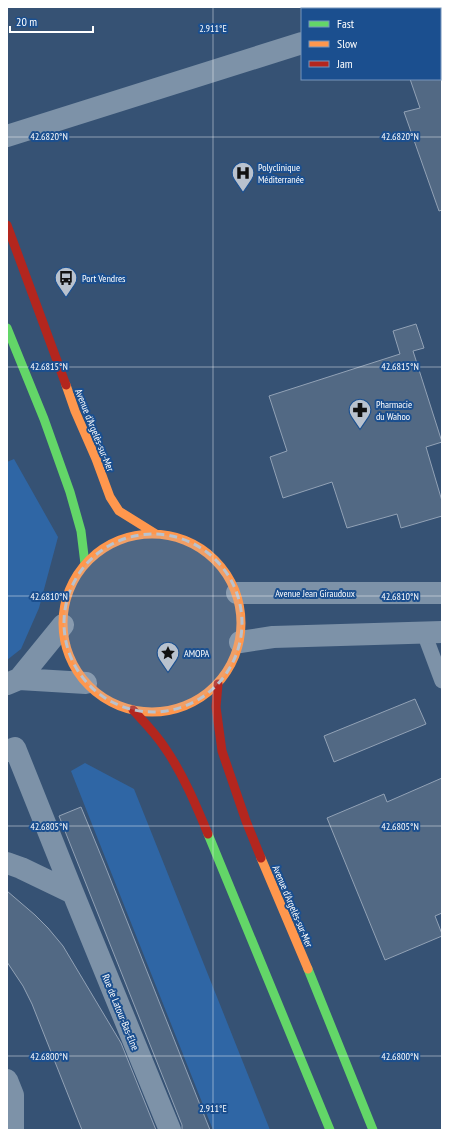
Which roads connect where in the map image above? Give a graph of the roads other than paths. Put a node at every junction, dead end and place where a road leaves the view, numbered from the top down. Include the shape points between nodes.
1 (301, 43) edge
2 (7, 136) edge
3 (7, 224) edge
4 (7, 328) edge
5 (156, 534) junction
6 (86, 564) junction
7 (237, 593) junction
8 (442, 593) edge
9 (63, 625) junction
10 (433, 632) edge
11 (240, 642) junction
12 (13, 681) edge
13 (442, 681) edge
14 (86, 683) junction
15 (218, 684) junction
16 (133, 710) junction
17 (7, 752) edge
18 (7, 863) edge
19 (73, 893) junction
20 (7, 1080) edge
21 (14, 1130) edge
22 (170, 1130) edge
23 (330, 1130) edge
24 (373, 1130) edge

1 - 2 street
3 - 5 main road, Avenue d'Argelès-sur-Mer via 75,411 110,497 119,511
4 - 6 main road via 70,492 81,531
5 - 6 main road via 130,537 106,547
5 - 7 main road via 186,540 208,553 225,571
6 - 9 main road via 73,582 65,603
7 - 8 street, Avenue Jean Giraudoux
7 - 11 main road via 242,618
9 - 12 street
9 - 14 main road via 66,646 74,666
10 - 11 street via 273,637
10 - 13 lane
11 - 15 main road via 232,664
12 - 14 street
14 - 16 main road via 108,700
15 - 16 main road via 200,698 179,708 156,712
15 - 24 main road, Avenue d'Argelès-sur-Mer via 216,707 222,751 246,821
16 - 23 main road via 165,748 187,787
17 - 19 street, Rue de Latour-Bas-Elne via 15,748
18 - 19 street
19 - 22 street, Rue de Latour-Bas-Elne
20 - 21 street via 13,1095

